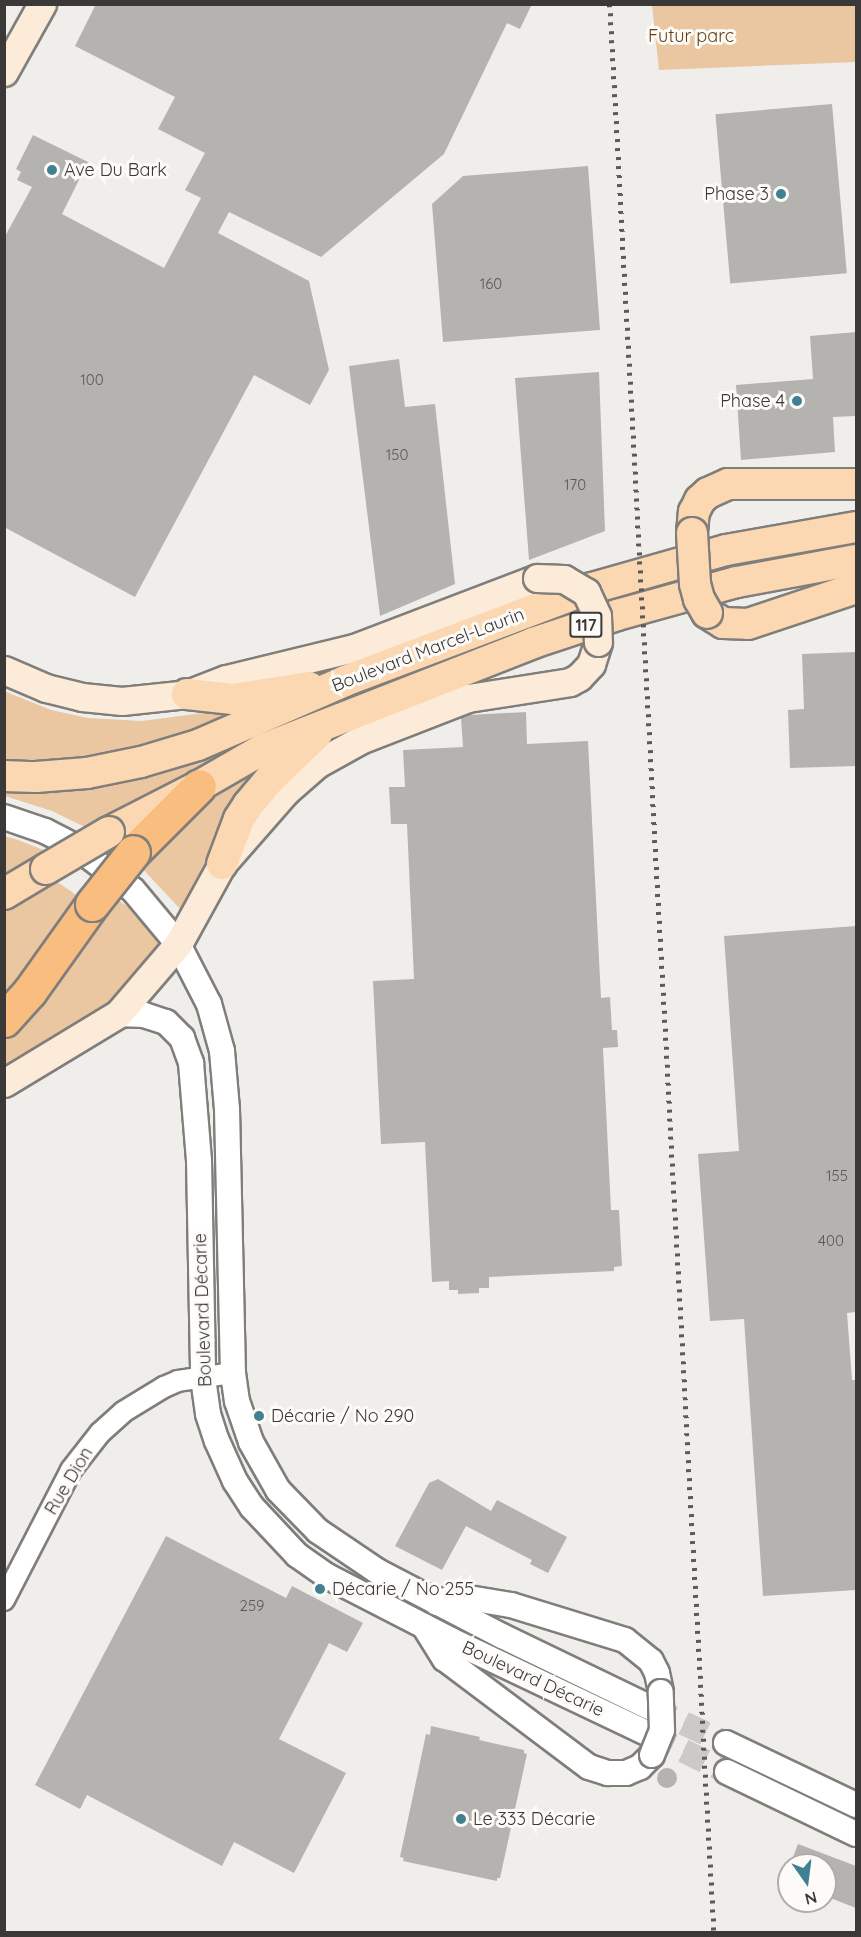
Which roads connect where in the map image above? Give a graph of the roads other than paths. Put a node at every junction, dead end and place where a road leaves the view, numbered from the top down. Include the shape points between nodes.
1 (42, 4) edge
2 (4, 72) edge
3 (856, 484) edge
4 (856, 527) edge
5 (856, 560) edge
6 (856, 588) edge
7 (4, 670) edge
8 (345, 681) junction
9 (188, 694) junction
10 (326, 726) junction
11 (4, 776) edge
12 (199, 786) joint
13 (4, 817) edge
14 (121, 842) junction
15 (222, 864) junction
16 (4, 894) edge
17 (178, 944) junction
18 (118, 1014) junction
19 (4, 1020) edge
20 (4, 1083) edge
21 (233, 1373) junction
22 (203, 1378) junction
23 (4, 1600) edge
24 (437, 1603) junction
25 (424, 1626) junction
26 (651, 1708) tunnel mouth
27 (726, 1743) tunnel mouth
28 (651, 1745) junction
29 (727, 1772) tunnel mouth
30 (856, 1805) edge
31 (856, 1834) edge

1 - 2 main road
3 - 6 main road, bridge via 728,484 700,500 694,512 692,533 699,599 707,613 723,623 748,624
4 - 8 main road, Boulevard Marcel-Laurin / 117 via 726,550 624,578
5 - 10 main road, Boulevard Marcel-Laurin / 117 via 737,582 616,615 500,656
7 - 9 main road via 46,688 91,699 143,700
8 - 9 main road via 232,699
8 - 11 main road, Boulevard Marcel-Laurin via 244,727 141,762 87,773
9 - 15 main road, bridge via 226,679 354,648 537,578 564,579 586,592 597,616 598,642 591,664 579,677 570,682 468,698 331,755 286,791
10 - 12 main road, Boulevard Marcel-Laurin via 263,749
10 - 15 main road via 257,792 239,819
12 - 14 highway
13 - 17 street, Boulevard Décarie via 45,831 95,859 133,890
14 - 16 main road, bridge via 46,869
14 - 19 highway, bridge via 92,904 30,991
15 - 17 main road
17 - 18 main road
17 - 21 street, Boulevard Décarie via 208,1004 224,1064
18 - 20 main road
18 - 22 street, Boulevard Décarie via 144,1015 166,1022 182,1038 191,1063 199,1160
21 - 22 street, Rue Dion
21 - 24 street, Boulevard Décarie via 239,1408 258,1458 293,1508 347,1552
22 - 23 street, Rue Dion via 178,1381 150,1394 123,1412 90,1443 71,1470
22 - 25 street, Boulevard Décarie via 208,1414 221,1453 264,1522 314,1568
24 - 26 street, Boulevard Décarie
24 - 28 street, bridge via 457,1596 520,1607 625,1640 646,1656 657,1673 663,1714 660,1742
25 - 28 street, Boulevard Décarie
25 - 28 street via 445,1659 589,1767 626,1773 640,1767
27 - 30 street
29 - 31 street

